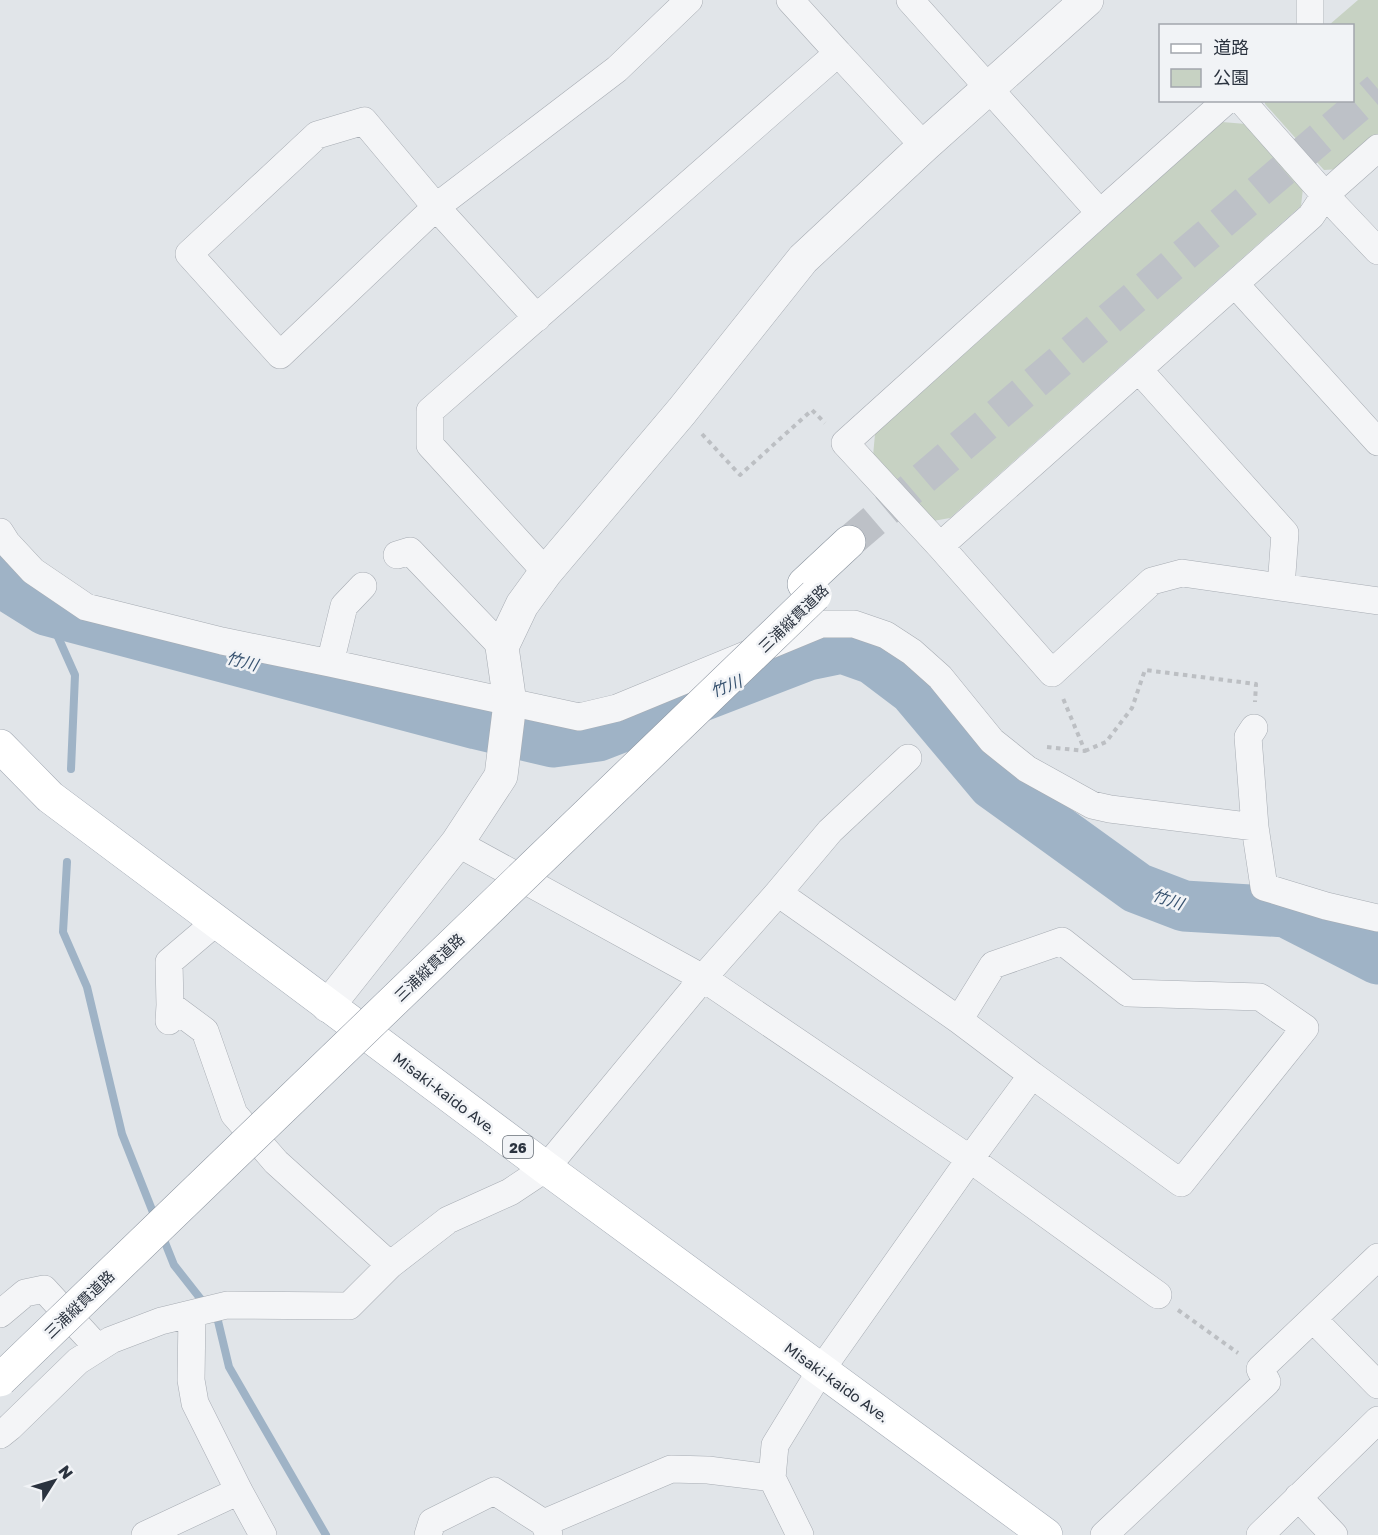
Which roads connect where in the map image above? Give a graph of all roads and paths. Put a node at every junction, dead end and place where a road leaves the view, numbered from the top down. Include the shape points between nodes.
1 (689, 0) edge
2 (790, 0) edge
3 (910, 0) edge
4 (1087, 0) edge
5 (1310, 0) edge
6 (1310, 24) edge
7 (838, 53) junction
8 (989, 88) junction
9 (1225, 102) edge
10 (1244, 102) edge
11 (924, 147) junction
12 (1378, 148) edge
13 (1325, 195) junction
14 (436, 207) junction
15 (1100, 213) junction
16 (1378, 250) edge
17 (1235, 284) junction
18 (537, 318) junction
19 (1139, 370) junction
20 (681, 411) junction
21 (1378, 442) edge
22 (845, 443) junction
23 (0, 532) edge
24 (940, 546) junction
25 (855, 548) tunnel mouth
26 (397, 555) dead end
27 (546, 572) junction
28 (363, 586) dead end
29 (1281, 587) junction
30 (809, 590) junction
31 (1378, 601) edge
32 (502, 647) junction
33 (330, 663) junction
34 (1052, 673) junction
35 (1257, 684) dead end
36 (510, 703) junction
37 (1254, 728) dead end
38 (0, 746) edge
39 (1038, 746) dead end
40 (1085, 751) junction
41 (908, 758) dead end
42 (1255, 827) junction
43 (457, 843) junction
44 (778, 893) junction
45 (1378, 918) edge
46 (216, 922) junction
47 (703, 978) junction
48 (328, 1006) junction
49 (959, 1020) junction
50 (1032, 1075) junction
51 (970, 1159) junction
52 (546, 1168) junction
53 (1378, 1257) edge
54 (390, 1265) junction
55 (1158, 1295) joint
56 (0, 1314) edge
57 (192, 1314) junction
58 (1313, 1319) junction
59 (98, 1348) junction
60 (0, 1358) edge
61 (1260, 1369) junction
62 (821, 1370) junction
63 (0, 1380) edge
64 (1378, 1385) edge
65 (1378, 1420) edge
66 (0, 1435) edge
67 (772, 1478) junction
68 (239, 1491) junction
69 (1298, 1497) junction
70 (546, 1529) edge
71 (146, 1535) edge
72 (263, 1535) edge
73 (428, 1535) edge
74 (800, 1535) edge
75 (1046, 1535) edge
76 (1104, 1535) edge
77 (1260, 1535) edge
78 (1334, 1535) edge

1 - 14 street via 617,69
2 - 7 street
3 - 8 street
4 - 8 street
5 - 6 street
7 - 11 street
7 - 18 street
8 - 11 street
8 - 15 street
9 - 15 street
10 - 13 street
11 - 20 street via 803,259
12 - 13 street
13 - 16 street
13 - 17 street via 1311,216
14 - 14 street via 280,355 189,254 317,135 364,121
14 - 18 street
15 - 22 street
17 - 19 street
17 - 21 street
18 - 27 street via 429,411 430,445
19 - 24 street
19 - 29 street via 1285,533
20 - 22 path via 740,475 812,410
20 - 27 street
22 - 24 street
23 - 33 street via 33,571 86,607
24 - 34 street
25 - 30 main road, 三浦縦貫道路
26 - 32 street via 410,551
27 - 32 street via 522,605
28 - 33 street via 344,606
29 - 31 street
29 - 34 street via 1182,573 1152,581
30 - 60 main road, 三浦縦貫道路
30 - 63 main road, 三浦縦貫道路, bridge
32 - 36 street
33 - 36 street
34 - 40 path
35 - 40 path via 1145,670 1132,708 1106,742
36 - 42 street via 579,717 617,708 821,624 854,624 886,635 912,652 940,677 992,741 1027,769 1092,805
36 - 43 street via 501,776
37 - 42 street via 1248,737
38 - 46 main road, Misaki-kaido Ave. / 26 via 50,797
39 - 40 path
41 - 44 street via 830,831
42 - 45 street via 1264,887
43 - 47 street
43 - 48 street
44 - 47 street
44 - 49 street
46 - 48 main road, Misaki-kaido Ave. / 26
46 - 54 street via 169,962 170,1015 205,1031 234,1114 276,1162
47 - 51 street
47 - 52 street
48 - 52 main road, Misaki-kaido Ave. / 26
49 - 50 street
49 - 50 street via 993,965 1062,941 1128,993 1260,997 1305,1028 1181,1183
50 - 51 street
51 - 55 street
51 - 62 street
52 - 54 street via 510,1192 448,1220
52 - 62 main road, Misaki-kaido Ave. / 26
53 - 58 street
54 - 57 street via 349,1306 226,1305
55 - 61 path
56 - 59 street via 25,1293 44,1289
57 - 59 street via 161,1321
57 - 68 street via 191,1380 195,1403
58 - 61 street
58 - 64 street
59 - 66 street via 78,1361
61 - 76 street via 1267,1382
62 - 67 street via 775,1445
62 - 75 main road, Misaki-kaido Ave. / 26
65 - 69 street
67 - 70 street via 671,1469
67 - 74 street
68 - 71 street
68 - 72 street
69 - 77 street
69 - 78 street
70 - 73 street via 494,1491 432,1522

